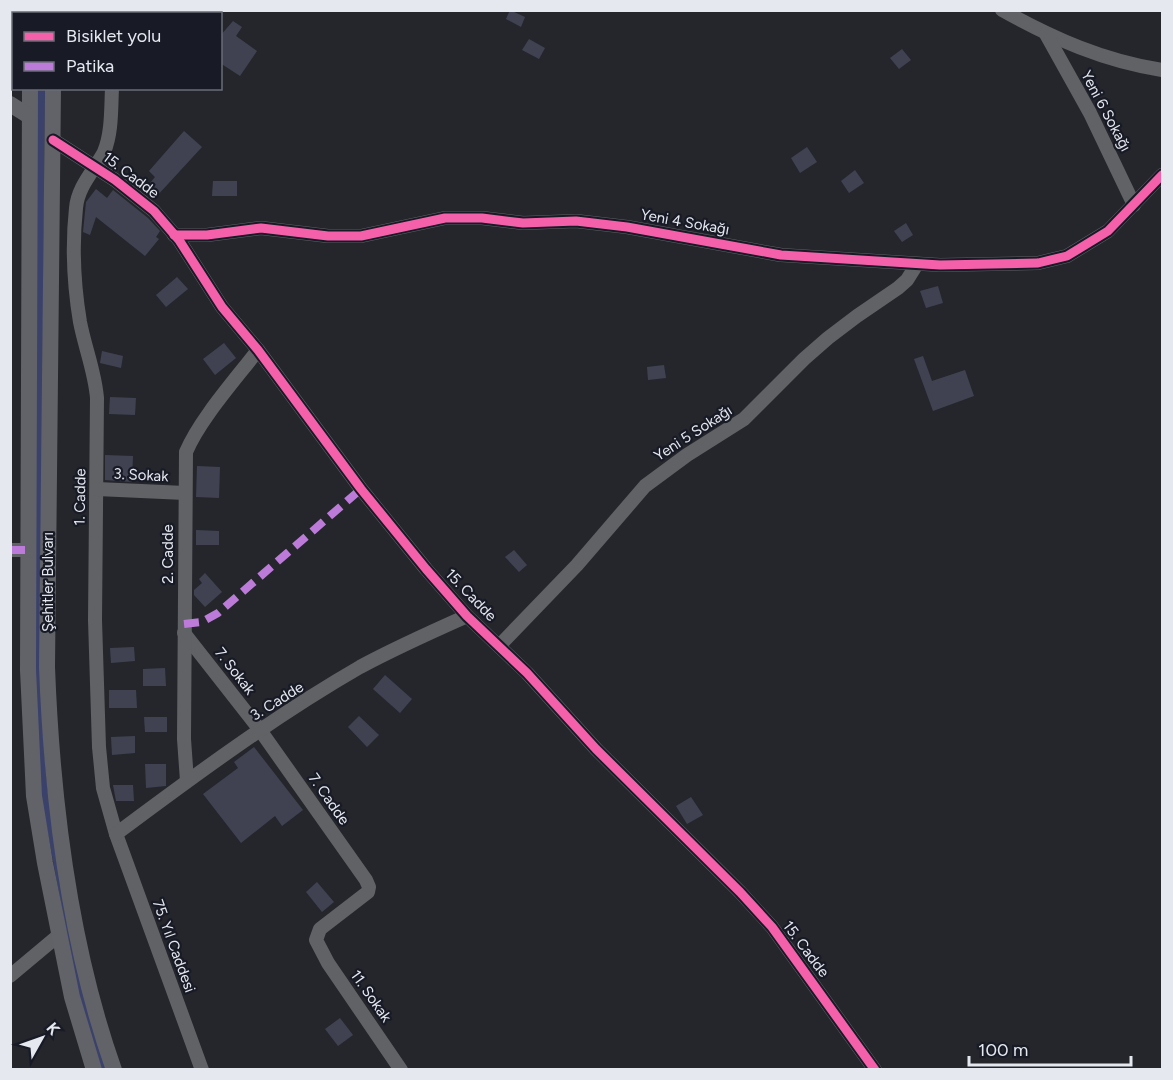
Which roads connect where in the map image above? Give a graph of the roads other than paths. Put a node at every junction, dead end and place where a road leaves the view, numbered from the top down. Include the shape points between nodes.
1 (1002, 10) edge
2 (1046, 33) junction
3 (1162, 70) edge
4 (30, 90) edge
5 (53, 90) edge
6 (112, 90) edge
7 (10, 104) edge
8 (29, 116) junction
9 (53, 140) junction
10 (95, 166) junction
11 (1162, 175) edge
12 (1134, 205) junction
13 (174, 235) junction
14 (917, 264) junction
15 (258, 350) junction
16 (97, 489) junction
17 (184, 493) junction
18 (10, 550) edge
19 (28, 550) junction
20 (467, 615) junction
21 (184, 633) junction
22 (499, 646) junction
23 (261, 730) junction
24 (187, 781) junction
25 (116, 834) junction
26 (59, 934) junction
27 (316, 940) joint
28 (10, 976) edge
29 (94, 1070) edge
30 (114, 1070) edge
31 (202, 1070) edge
32 (401, 1070) edge
33 (875, 1070) edge

1 - 2 street
2 - 3 street via 1110,59
2 - 12 street, Yeni 6 Sokağı via 1090,112
4 - 8 main road, Şehitler Bulvarı
5 - 9 main road, Şehitler Bulvarı
6 - 10 street, 1. Cadde via 108,140
7 - 8 main road
8 - 19 main road, Şehitler Bulvarı
9 - 10 street, 15. Cadde
9 - 30 main road, Şehitler Bulvarı via 47,667 50,733 56,801 75,916
10 - 13 street, 15. Cadde via 143,201
10 - 16 street, 1. Cadde via 78,196 75,250 80,321 98,398
11 - 12 street, Yeni 4 Sokağı
12 - 14 street, Yeni 4 Sokağı via 1108,231 1053,261
13 - 14 street, Yeni 4 Sokağı via 261,228 361,236 445,218 523,223 576,221 781,255
13 - 15 street, 15. Cadde
14 - 22 street, Yeni 5 Sokağı via 907,280 828,338 744,419 645,486
15 - 17 street, 2. Cadde via 190,443
15 - 20 street, 15. Cadde via 366,496
16 - 17 street, 3. Sokak
16 - 25 street, 1. Cadde via 95,620 99,747 106,802
17 - 21 street, 2. Cadde
18 - 19 street
19 - 26 main road, Şehitler Bulvarı via 28,703 34,786
20 - 22 street, 15. Cadde
20 - 23 street, 3. Cadde via 359,668
21 - 23 street, 7. Sokak
21 - 24 street, 2. Cadde
22 - 33 street, 15. Cadde via 772,927
23 - 24 street, 3. Cadde
23 - 27 street, 7. Cadde via 369,887 359,900 320,929
24 - 25 street, 3. Cadde
25 - 31 street, 75. Yıl Caddesi
26 - 28 street
26 - 29 main road, Şehitler Bulvarı
27 - 32 street, 11. Sokak

